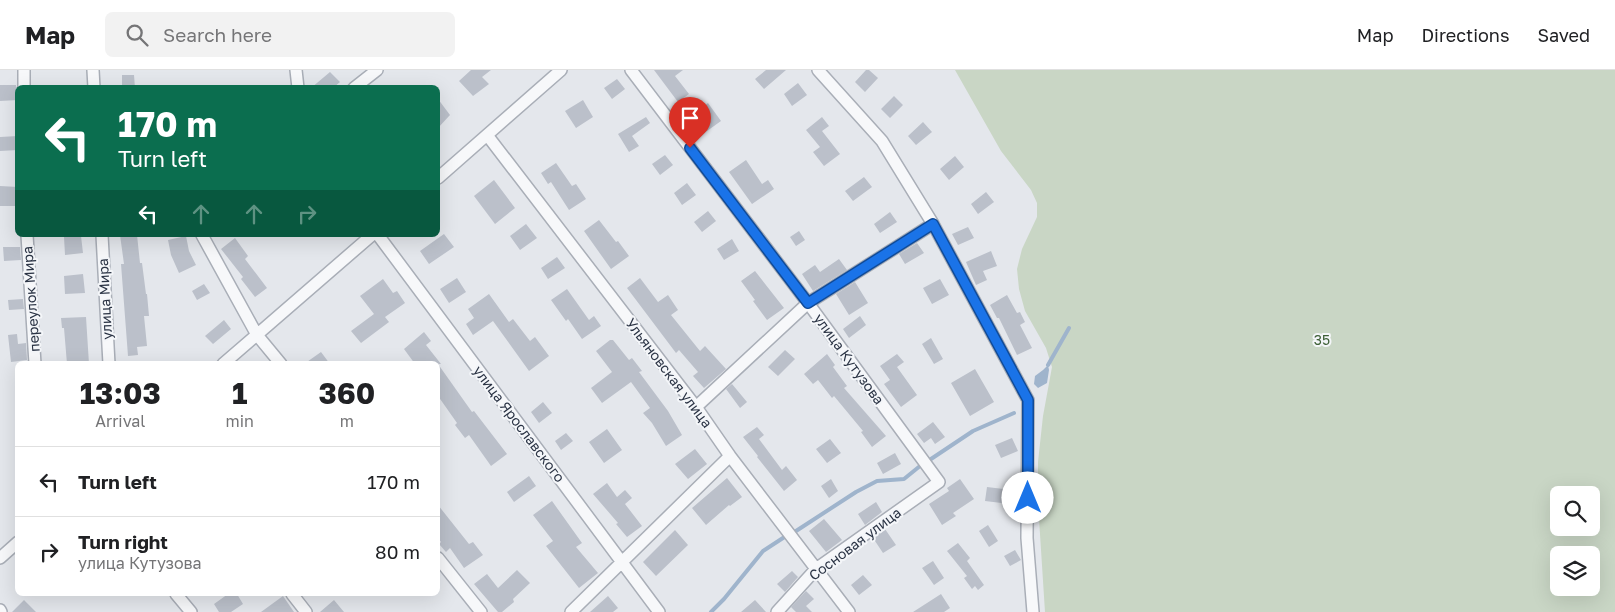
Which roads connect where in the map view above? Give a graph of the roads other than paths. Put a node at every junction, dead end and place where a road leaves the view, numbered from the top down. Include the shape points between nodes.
1 (24, 70) edge
2 (93, 70) edge
3 (296, 70) edge
4 (377, 70) edge
5 (561, 70) edge
6 (631, 70) edge
7 (818, 70) edge
8 (24, 85) edge
9 (94, 85) edge
10 (298, 85) edge
11 (358, 85) edge
12 (487, 135) junction
13 (440, 176) edge
14 (933, 224) junction
15 (27, 237) edge
16 (102, 237) edge
17 (203, 237) edge
18 (370, 237) edge
19 (379, 237) edge
20 (808, 303) junction
21 (257, 335) junction
22 (35, 361) edge
23 (109, 361) edge
24 (227, 361) edge
25 (279, 361) edge
26 (696, 407) junction
27 (730, 456) junction
28 (939, 482) joint
29 (15, 545) edge
30 (0, 558) edge
31 (440, 561) edge
32 (622, 562) junction
33 (816, 570) junction
34 (178, 596) edge
35 (294, 596) edge
36 (191, 612) edge
37 (306, 612) edge
38 (481, 612) edge
39 (572, 612) edge
40 (659, 612) edge
41 (777, 612) edge
42 (849, 612) edge
43 (1033, 612) edge

1 - 8 street
2 - 9 street
3 - 10 street
4 - 11 street
5 - 12 street
6 - 20 street, улица Кутузова
7 - 14 street via 882,141
12 - 13 street
12 - 26 street, Ульяновская улица
14 - 20 street
14 - 43 street via 1028,400 1027,538
15 - 22 street, переулок Мира
16 - 23 street, улица Мира
17 - 21 street
18 - 21 street
19 - 32 street, улица Ярославского
20 - 26 street
20 - 28 street, улица Кутузова
21 - 24 street
21 - 25 street
26 - 27 street, Ульяновская улица
27 - 32 street
27 - 33 street, Ульяновская улица
28 - 33 street, Сосновая улица
29 - 30 street
31 - 38 street
32 - 39 street
32 - 40 street, улица Ярославского
33 - 41 street, Сосновая улица
33 - 42 street, Ульяновская улица
34 - 36 street
35 - 37 street

